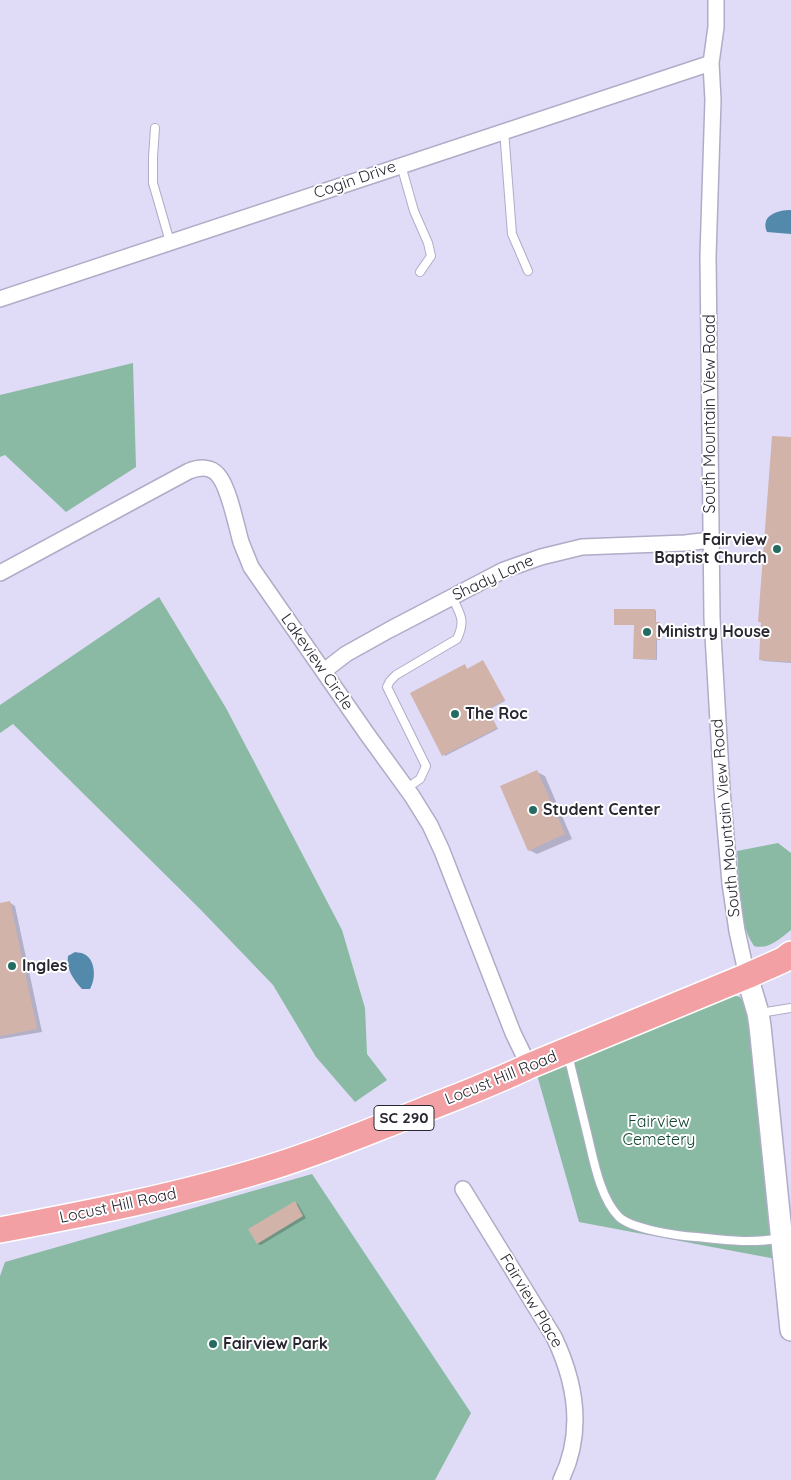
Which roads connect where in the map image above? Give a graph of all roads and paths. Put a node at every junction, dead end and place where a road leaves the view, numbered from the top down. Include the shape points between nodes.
1 (716, 0) edge
2 (711, 63) junction
3 (156, 128) dead end
4 (504, 130) junction
5 (401, 165) junction
6 (170, 242) junction
7 (528, 271) dead end
8 (420, 272) dead end
9 (0, 298) edge
10 (711, 540) junction
11 (0, 573) edge
12 (452, 597) junction
13 (324, 671) junction
14 (407, 788) junction
15 (791, 954) edge
16 (747, 976) junction
17 (791, 1008) edge
18 (758, 1013) junction
19 (567, 1051) junction
20 (529, 1066) junction
21 (463, 1189) dead end
22 (0, 1230) edge
23 (782, 1238) junction
24 (791, 1330) edge
25 (561, 1480) edge

1 - 2 street, South Mountain View Road
2 - 4 street, Cogin Drive
2 - 10 street, South Mountain View Road via 713,100 708,256
3 - 6 lane via 153,183
4 - 5 street, Cogin Drive
4 - 7 lane via 512,234
5 - 6 street, Cogin Drive
5 - 8 lane via 431,256
6 - 9 street, Cogin Drive
10 - 12 street, Shady Lane via 582,547 562,551 504,570
10 - 16 street, South Mountain View Road via 712,628 722,790 733,902
11 - 13 street, Lakeview Circle via 189,471 206,468 218,475 224,486 251,567
12 - 13 street, Shady Lane via 346,654
12 - 14 lane via 463,619 457,639 396,674 387,687 426,766 420,779
13 - 14 street, Lakeview Circle
14 - 20 street, Lakeview Circle via 442,851
15 - 16 main road, Locust Hill Road / SC 290
16 - 18 street
16 - 19 main road, Locust Hill Road / SC 290
17 - 18 lane
18 - 23 street
19 - 20 main road, Locust Hill Road / SC 290
19 - 23 lane via 600,1182 620,1218 634,1226 684,1236 740,1241
20 - 22 main road, Locust Hill Road / SC 290 via 339,1144 266,1169 102,1211
21 - 25 street, Fairview Place via 564,1357 574,1393 575,1425 570,1458
23 - 24 street

